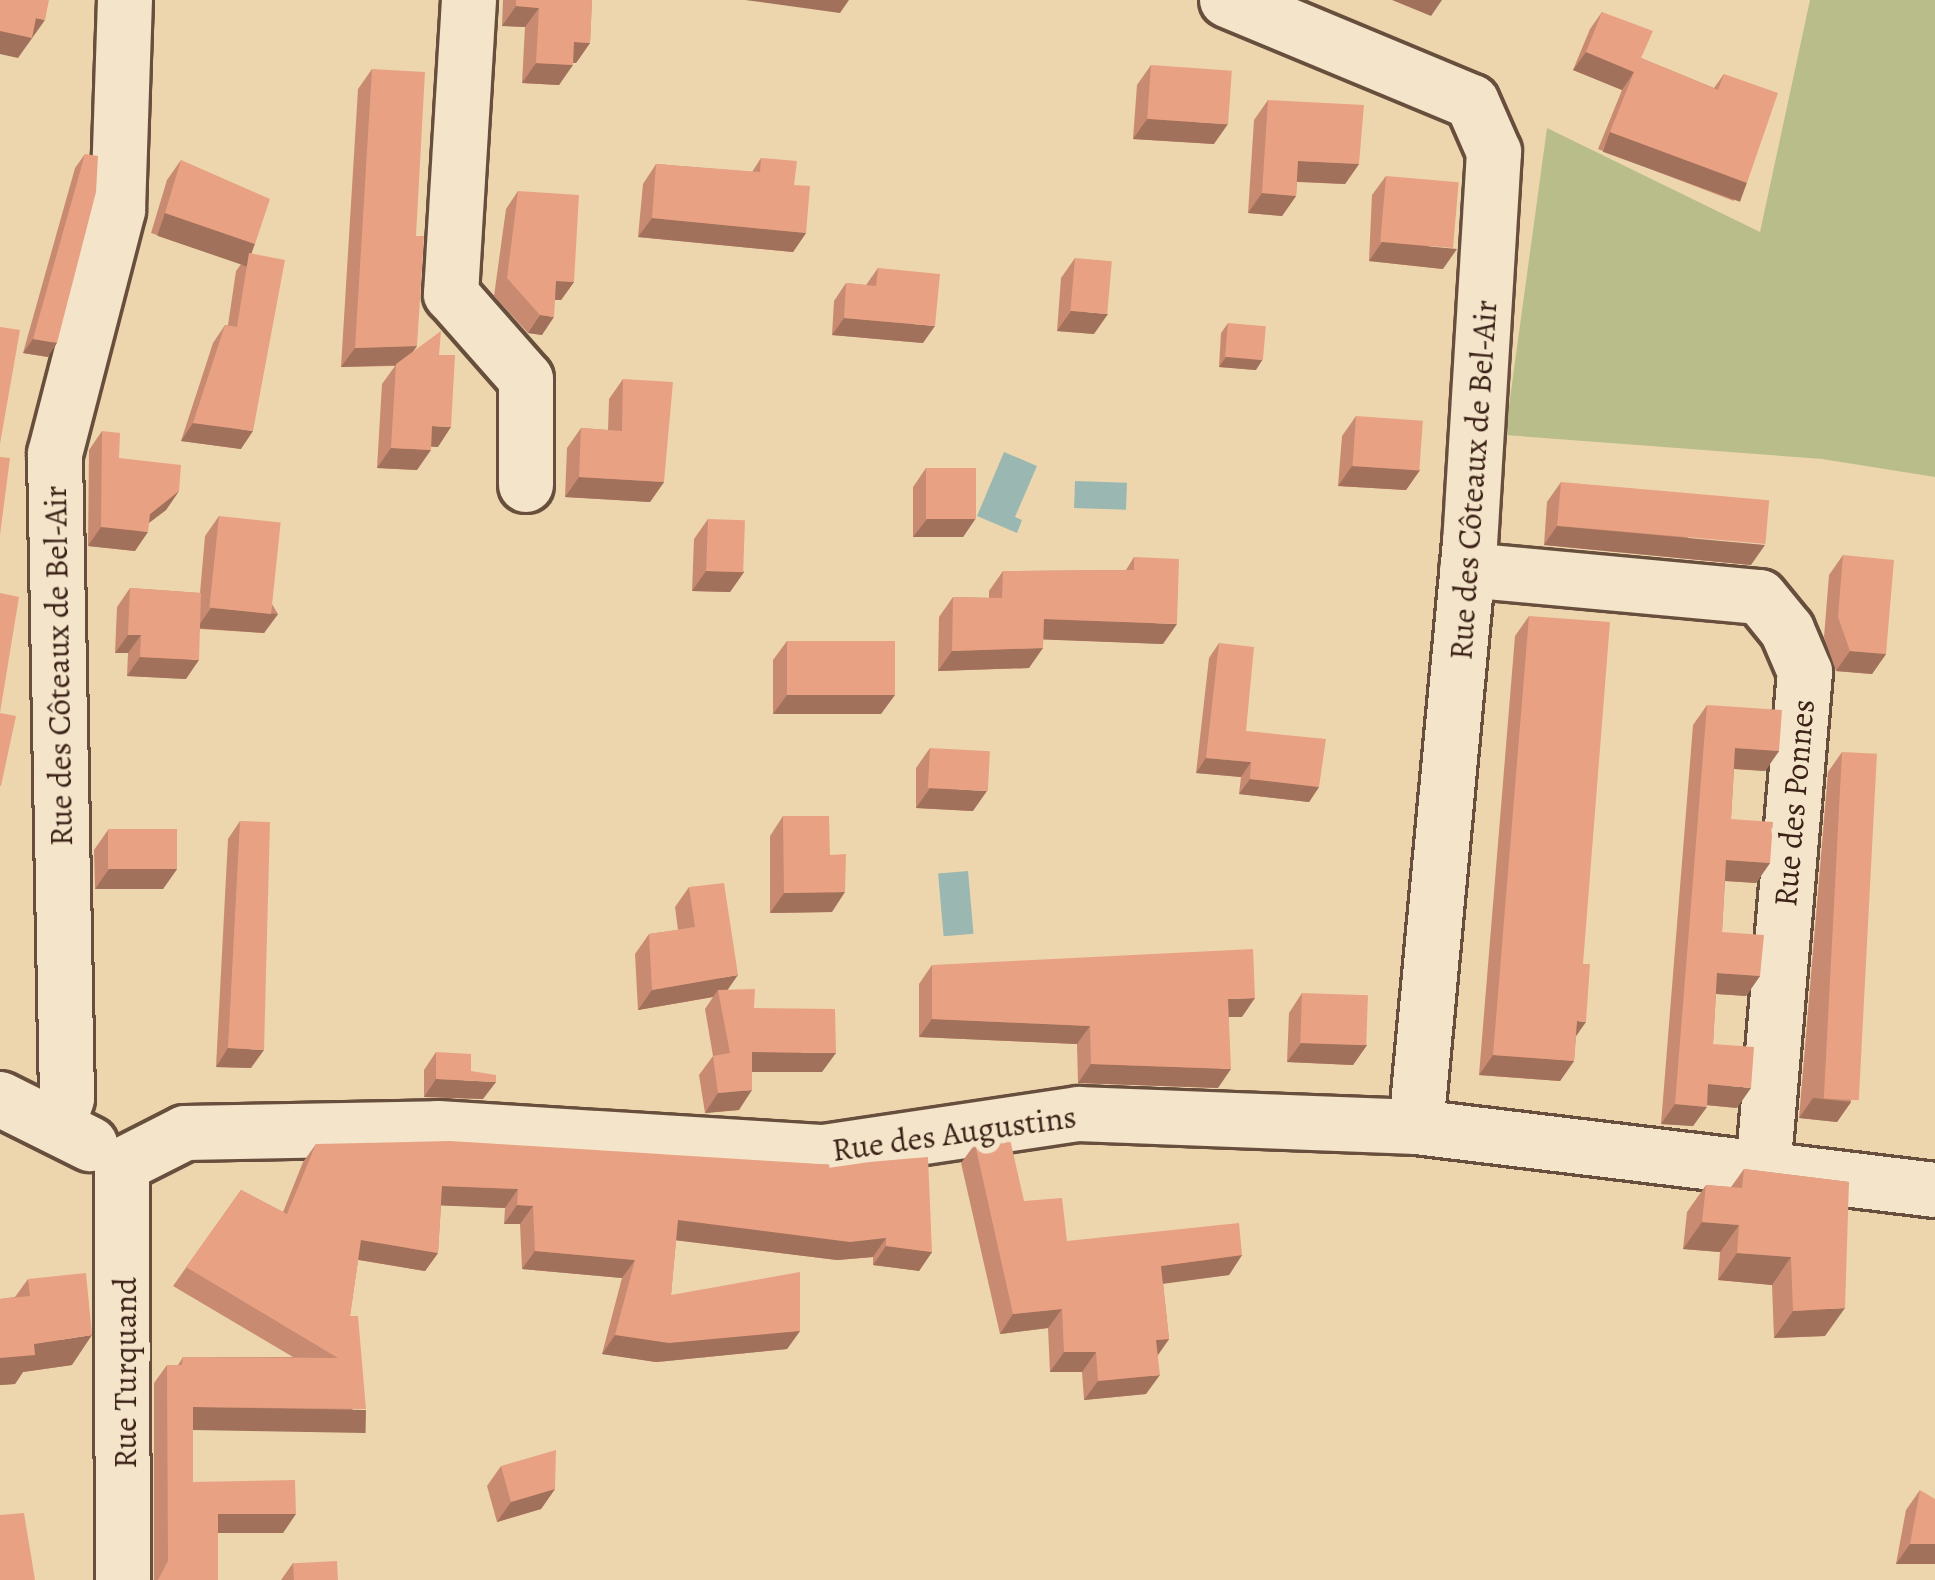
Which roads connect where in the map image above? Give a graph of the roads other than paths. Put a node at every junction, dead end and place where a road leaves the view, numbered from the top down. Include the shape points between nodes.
1 (125, 0) edge
2 (469, 0) edge
3 (1227, 0) edge
4 (526, 485) dead end
5 (1467, 570) junction
6 (0, 1099) edge
7 (58, 1123) junction
8 (1416, 1127) junction
9 (122, 1165) junction
10 (1762, 1171) junction
11 (1935, 1190) edge
12 (124, 1580) edge

1 - 7 street, Rue des Côteaux de Bel-Air via 118,210 55,454 68,1098
2 - 4 street via 451,294 526,379
3 - 5 street, Rue des Côteaux de Bel-Air via 1472,102 1485,124 1494,152
5 - 8 street, Rue des Côteaux de Bel-Air
5 - 10 street, Rue des Ponnes via 1760,597 1787,631 1805,672
6 - 7 street
7 - 9 street
8 - 9 street, Rue des Augustins via 1079,1114 824,1152 438,1128 185,1133
8 - 10 street, Rue des Augustins
9 - 12 street, Rue Turquand
10 - 11 street, Rue des Augustins

